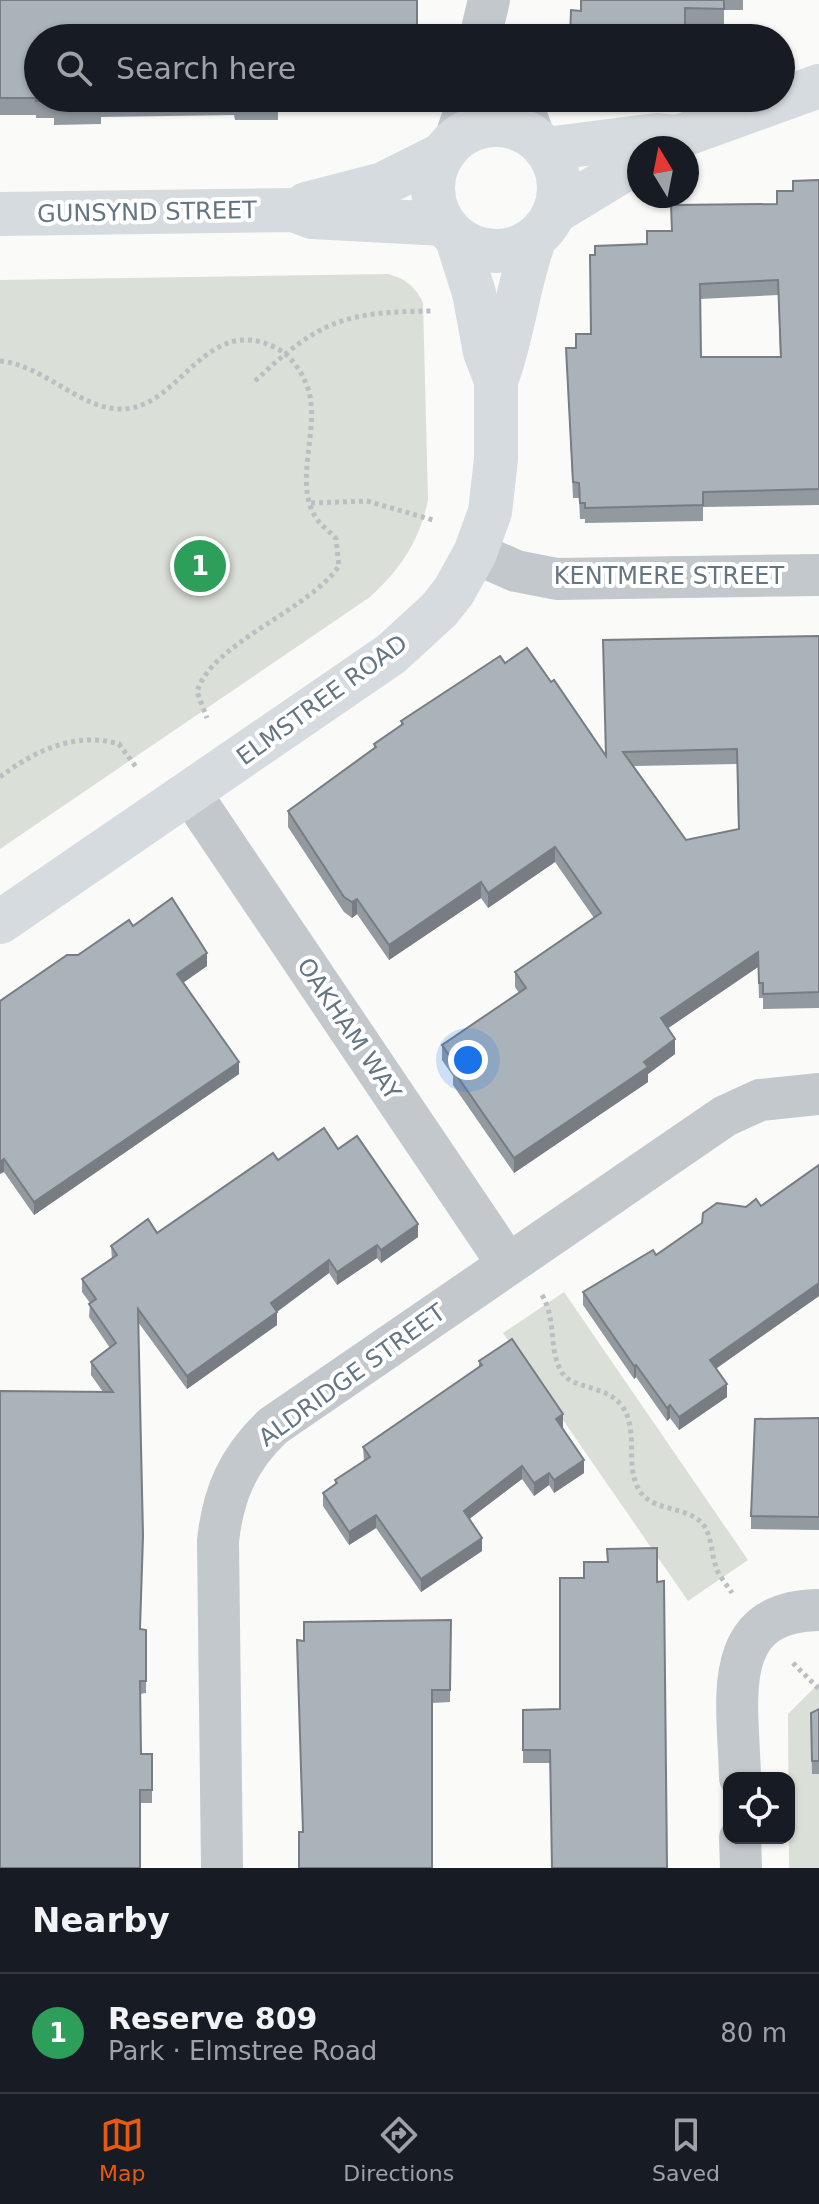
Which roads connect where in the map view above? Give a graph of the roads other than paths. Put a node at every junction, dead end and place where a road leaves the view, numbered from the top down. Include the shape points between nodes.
1 (489, 0) edge
2 (496, 0) edge
3 (483, 24) edge
4 (503, 24) edge
5 (819, 86) edge
6 (795, 95) edge
7 (463, 112) edge
8 (751, 112) edge
9 (533, 128) edge
10 (658, 136) edge
11 (688, 136) edge
12 (449, 147) junction
13 (627, 169) edge
14 (294, 210) junction
15 (0, 214) edge
16 (545, 225) junction
17 (450, 231) junction
18 (496, 381) junction
19 (475, 553) junction
20 (819, 575) edge
21 (191, 794) junction
22 (0, 922) edge
23 (819, 1094) edge
24 (507, 1263) junction
25 (819, 1610) edge
26 (740, 1772) edge
27 (740, 1844) edge
28 (222, 1868) edge
29 (741, 1868) edge

1 - 3 street
2 - 4 street
5 - 6 street
7 - 12 street
8 - 11 street
9 - 10 street
9 - 12 street via 477,128
9 - 16 street via 559,179
12 - 14 street, GUNSYND STREET via 383,184
12 - 17 street via 435,170 432,189
13 - 16 street
14 - 15 street, GUNSYND STREET
14 - 17 street, GUNSYND STREET via 312,217
16 - 17 street via 513,249 488,251
16 - 18 street, ELMSTREE ROAD via 521,274 507,353
17 - 18 street, ELMSTREE ROAD via 474,293
18 - 19 street, ELMSTREE ROAD via 494,485
19 - 20 street, KENTMERE STREET via 516,571 557,579
19 - 21 street, ELMSTREE ROAD via 439,610 391,654
21 - 22 street, ELMSTREE ROAD
21 - 24 street, OAKHAM WAY
23 - 24 street, ALDRIDGE STREET via 760,1100 725,1116
24 - 28 street, ALDRIDGE STREET via 273,1426 237,1471 221,1512 218,1541
25 - 26 street via 782,1615 745,1645 739,1667
27 - 29 street

